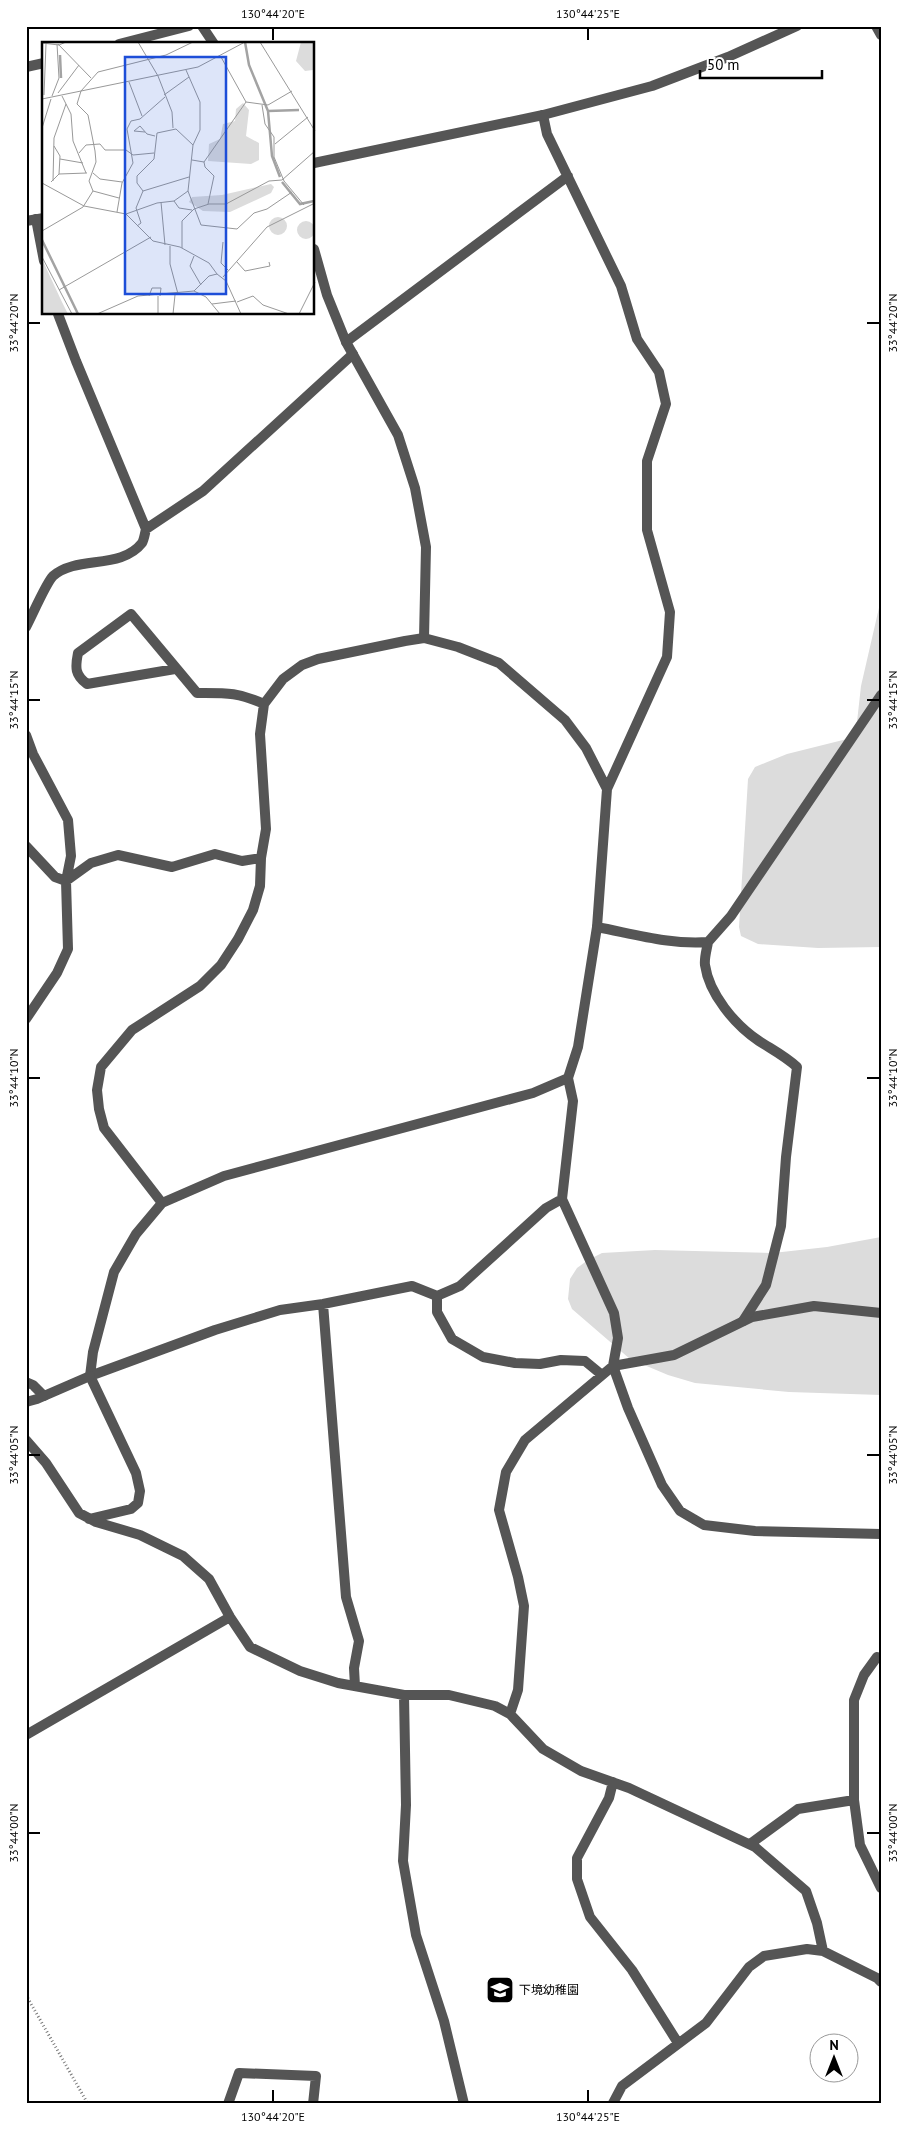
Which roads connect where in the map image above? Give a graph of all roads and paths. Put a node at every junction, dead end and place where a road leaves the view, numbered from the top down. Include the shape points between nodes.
1 (188, 26) edge
2 (202, 26) edge
3 (797, 26) edge
4 (876, 26) edge
5 (881, 35) edge
6 (127, 42) edge
7 (213, 42) edge
8 (42, 63) edge
9 (26, 67) edge
10 (543, 115) junction
11 (315, 163) edge
12 (568, 176) junction
13 (35, 220) edge
14 (42, 252) edge
15 (315, 252) edge
16 (58, 315) edge
17 (346, 342) junction
18 (353, 354) junction
19 (146, 529) junction
20 (26, 627) edge
21 (424, 638) junction
22 (175, 668) junction
23 (881, 695) edge
24 (264, 704) junction
25 (26, 735) edge
26 (607, 789) junction
27 (26, 846) edge
28 (261, 858) junction
29 (66, 881) junction
30 (597, 927) junction
31 (708, 942) junction
32 (26, 1019) edge
33 (568, 1078) junction
34 (562, 1199) junction
35 (162, 1203) junction
36 (437, 1296) junction
37 (323, 1304) junction
38 (881, 1313) edge
39 (743, 1321) junction
40 (613, 1366) junction
41 (602, 1375) junction
42 (90, 1376) junction
43 (26, 1382) edge
44 (44, 1396) junction
45 (26, 1402) edge
46 (26, 1440) edge
47 (88, 1518) junction
48 (881, 1534) edge
49 (230, 1617) junction
50 (877, 1657) dead end
51 (355, 1686) junction
52 (404, 1695) junction
53 (510, 1714) junction
54 (26, 1734) edge
55 (613, 1782) junction
56 (854, 1800) junction
57 (750, 1844) junction
58 (881, 1888) edge
59 (823, 1951) junction
60 (880, 1978) edge
61 (26, 1995) edge
62 (678, 2043) junction
63 (88, 2104) edge
64 (228, 2104) edge
65 (313, 2104) edge
66 (464, 2104) edge
67 (613, 2104) edge

1 - 6 street
2 - 7 street
3 - 10 street via 652,86
4 - 5 street
8 - 9 street
10 - 11 street
10 - 12 street via 547,134
12 - 17 street
12 - 26 street via 621,286 637,340 659,372 666,404 648,461 648,530 670,612 667,657
13 - 14 street
15 - 17 street via 327,295
16 - 19 street
17 - 18 street
18 - 19 street via 203,490
18 - 21 street via 398,435 415,488 426,547
19 - 20 street via 142,542 130,553 70,567 53,576
21 - 24 street via 302,665 283,679
21 - 26 street via 498,663 565,720 586,748
22 - 22 street via 131,614 78,653 75,666 78,677 87,684
22 - 24 street via 197,693 244,695
23 - 31 street via 732,916
24 - 28 street via 260,734 266,829
25 - 29 street via 68,820 71,856
26 - 30 street
27 - 29 street via 55,877
28 - 29 street via 242,861 215,854 172,868 118,856 91,862
28 - 35 street via 260,886 253,910 221,965 200,986 132,1030 101,1067 97,1090 104,1128
29 - 32 street via 68,949 57,973
30 - 31 street via 671,942
30 - 33 street via 578,1047
31 - 39 street via 704,963 712,988 733,1018 797,1068 786,1157 782,1226 766,1285
33 - 34 street via 573,1101
33 - 35 street via 533,1093 224,1176
34 - 36 street via 546,1208 460,1286
34 - 40 street via 614,1313 618,1338
35 - 42 street via 136,1234 114,1272
36 - 37 street via 412,1286
36 - 41 street via 437,1312 452,1339 483,1357 515,1363 585,1362
37 - 42 street via 280,1310 215,1330
37 - 51 street via 346,1596 359,1641 354,1668
38 - 39 street via 814,1306
39 - 40 street via 674,1355
40 - 41 street
40 - 48 street via 662,1485 680,1511 704,1525 755,1531
41 - 53 street via 525,1440 506,1472 498,1510 524,1606 518,1690
42 - 44 street
42 - 47 street via 133,1466 140,1491 138,1503 131,1508
43 - 44 street
44 - 45 street
46 - 47 street via 46,1463 79,1513
47 - 49 street via 140,1535 183,1556 209,1579
49 - 51 street via 250,1647 300,1671
49 - 54 street
50 - 56 street via 864,1675 854,1700
51 - 52 street
52 - 53 street via 449,1695 495,1706
52 - 66 street via 406,1805 403,1861 416,1935 444,2021
53 - 55 street via 543,1749 580,1771
55 - 57 street
55 - 62 street via 609,1798 577,1858 577,1879 590,1917 632,1970
56 - 57 street via 798,1809
56 - 58 street via 860,1845
57 - 59 street via 806,1891
59 - 60 street
59 - 62 street via 807,1949 764,1956 748,1967 706,2023
61 - 63 path
62 - 67 street via 622,2086
64 - 65 street via 239,2073 316,2076

